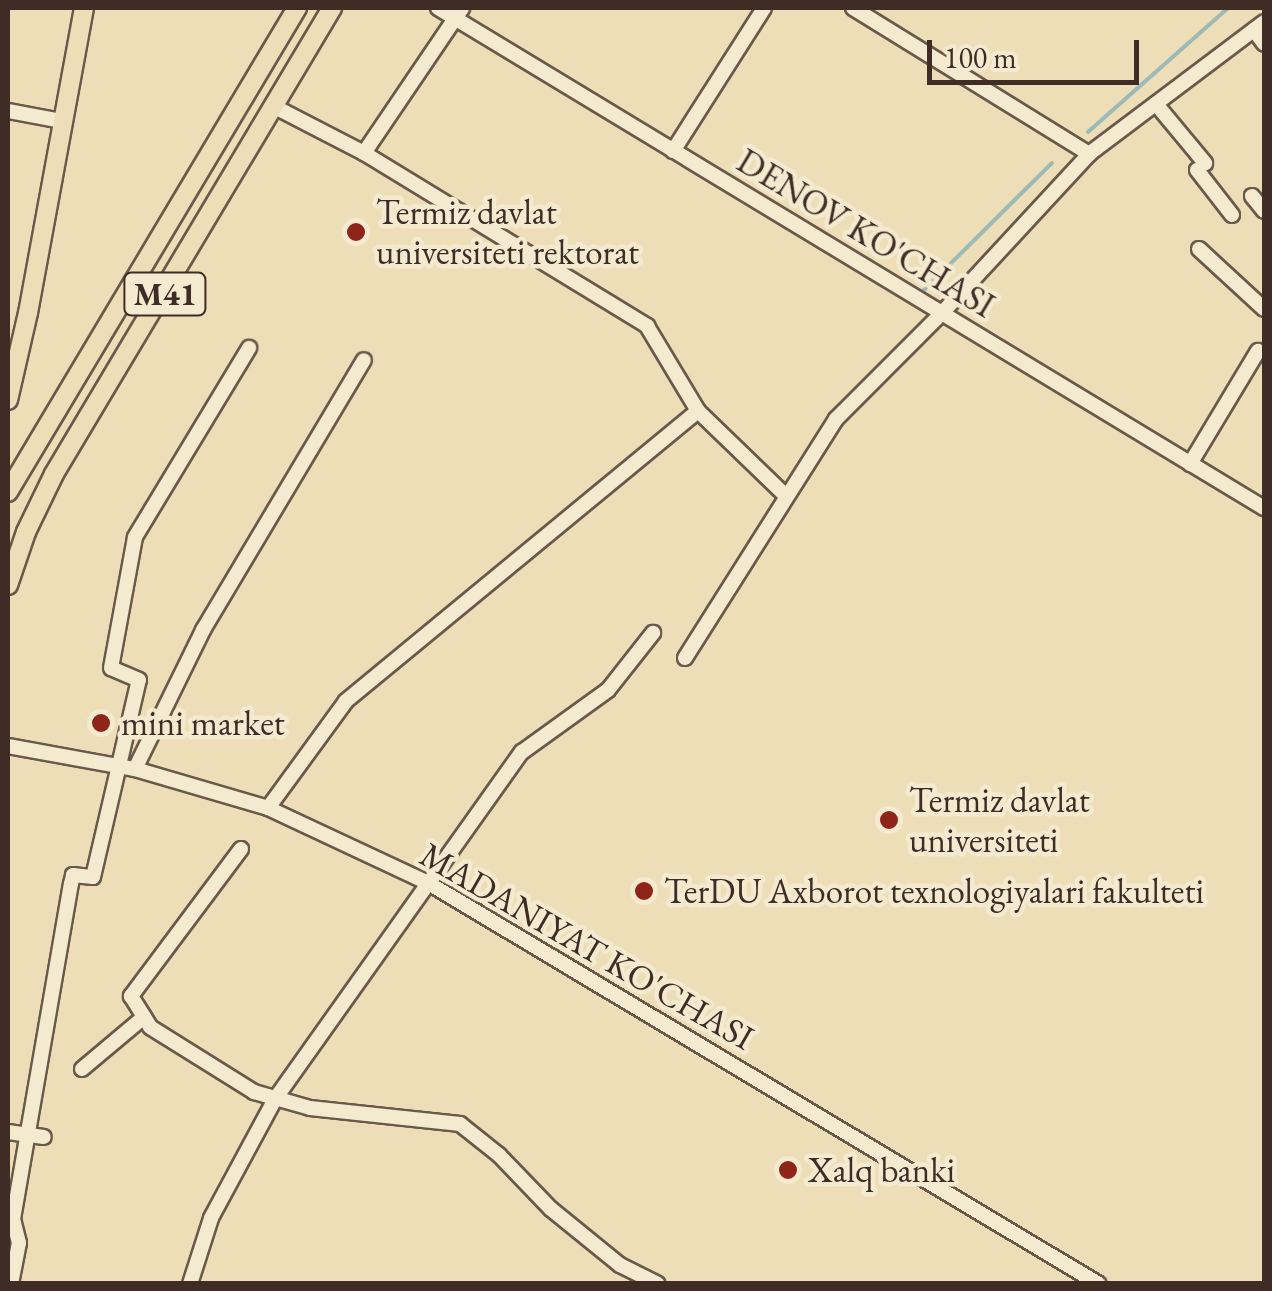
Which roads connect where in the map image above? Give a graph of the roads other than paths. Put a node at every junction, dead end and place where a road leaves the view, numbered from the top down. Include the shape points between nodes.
1 (84, 8) edge
2 (296, 8) edge
3 (332, 8) edge
4 (438, 8) edge
5 (764, 8) edge
6 (853, 8) edge
7 (458, 13) edge
8 (1259, 26) edge
9 (1264, 44) edge
10 (1156, 104) junction
11 (274, 106) junction
12 (8, 111) edge
13 (62, 121) junction
14 (673, 151) junction
15 (364, 154) junction
16 (1089, 154) junction
17 (1252, 196) dead end
18 (1264, 211) edge
19 (1232, 215) dead end
20 (1198, 249) dead end
21 (1264, 309) edge
22 (942, 314) junction
23 (248, 348) dead end
24 (1258, 351) dead end
25 (364, 360) dead end
26 (8, 400) edge
27 (698, 411) junction
28 (1190, 464) junction
29 (8, 492) edge
30 (786, 496) junction
31 (1264, 508) edge
32 (8, 585) edge
33 (653, 634) dead end
34 (685, 658) dead end
35 (8, 746) edge
36 (128, 768) junction
37 (268, 808) junction
38 (241, 848) dead end
39 (430, 884) junction
40 (144, 1017) junction
41 (82, 1069) dead end
42 (275, 1098) junction
43 (8, 1132) edge
44 (26, 1135) junction
45 (44, 1137) dead end
46 (11, 1284) edge
47 (190, 1284) edge
48 (658, 1284) edge
49 (1099, 1284) edge

1 - 13 main road
2 - 29 main road, M41
3 - 11 main road, M41
4 - 7 street, DENOV KO'CHASI
5 - 14 street
6 - 16 street
7 - 14 street, DENOV KO'CHASI
7 - 15 street
8 - 9 street
8 - 10 street
10 - 16 street
10 - 19 street
11 - 15 street
11 - 32 main road, M41 via 54,474
12 - 13 street
13 - 26 main road
14 - 22 street, DENOV KO'CHASI
15 - 27 street via 647,326
16 - 22 street
17 - 18 street
20 - 21 street
22 - 28 street, DENOV KO'CHASI
22 - 30 street via 836,420
23 - 36 street via 135,537 112,668 140,680
24 - 28 street
25 - 36 street
27 - 30 street
27 - 37 street via 346,702
28 - 31 street, DENOV KO'CHASI
30 - 34 street
33 - 39 street via 608,690 522,752
35 - 36 street, MADANIYAT KO'CHASI
36 - 37 street, MADANIYAT KO'CHASI
36 - 44 street via 93,877 73,875
37 - 39 street, MADANIYAT KO'CHASI
38 - 40 street via 131,996
39 - 42 street
39 - 49 street, MADANIYAT KO'CHASI
40 - 41 street
40 - 42 street via 202,1062
42 - 47 street via 211,1218
42 - 48 street via 310,1108 460,1124 620,1266
43 - 44 street
44 - 45 street
44 - 46 street

